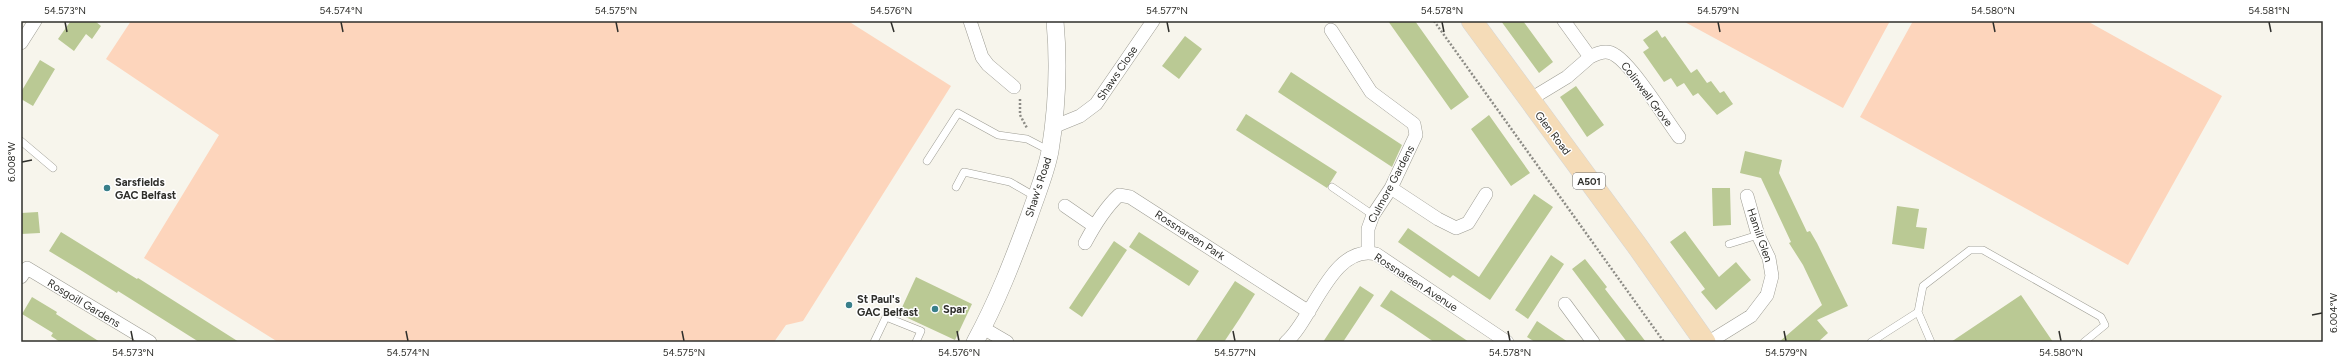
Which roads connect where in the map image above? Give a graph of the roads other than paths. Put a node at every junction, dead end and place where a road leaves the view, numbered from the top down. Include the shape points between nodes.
1 (34, 21) edge
2 (970, 21) edge
3 (1055, 21) edge
4 (1153, 21) edge
5 (1472, 21) edge
6 (1564, 21) edge
7 (1331, 30) dead end
8 (21, 43) edge
9 (1590, 57) junction
10 (1014, 87) road end
11 (1529, 100) junction
12 (1679, 137) dead end
13 (1051, 139) junction
14 (21, 141) edge
15 (927, 161) dead end
16 (53, 168) dead end
17 (956, 187) dead end
18 (1332, 187) dead end
19 (1392, 188) junction
20 (1486, 194) dead end
21 (1747, 196) dead end
22 (1036, 197) junction
23 (1065, 206) dead end
24 (1373, 215) junction
25 (1094, 226) junction
26 (1758, 235) junction
27 (1085, 243) dead end
28 (1729, 244) dead end
29 (1368, 252) junction
30 (21, 277) edge
31 (1565, 304) dead end
32 (1309, 312) junction
33 (1918, 312) junction
34 (979, 335) edge
35 (150, 342) edge
36 (874, 342) edge
37 (916, 342) edge
38 (1007, 342) edge
39 (1286, 342) edge
40 (1507, 342) edge
41 (1592, 342) edge
42 (1705, 342) edge
43 (1709, 342) edge
44 (1871, 342) edge
45 (1931, 342) edge
46 (2084, 342) edge

1 - 8 street
2 - 10 street via 982,57
3 - 13 street, Shaw's Road via 1058,72
4 - 13 street, Shaws Close via 1096,104
5 - 11 main road, Glen Road / A501
6 - 9 street
7 - 19 street, Culmore Gardens via 1371,92 1414,124 1416,135
9 - 11 street, Colinwell Grove via 1567,77
9 - 12 street, Colinwell Grove via 1601,52 1615,54 1628,67
11 - 42 main road, Glen Road / A501
13 - 15 lane via 998,135 958,114
13 - 22 street, Shaw's Road
14 - 16 lane
17 - 22 lane via 964,172 1010,182
18 - 24 lane
19 - 20 street via 1456,228 1468,223
19 - 24 street, Culmore Gardens
21 - 26 street, Hamill Glen
22 - 34 street, Shaw's Road via 1013,260
23 - 25 street
24 - 29 street, Culmore Gardens via 1368,229
25 - 27 street, Rossnareen Park
25 - 32 street, Rossnareen Park via 1120,195 1130,197
26 - 28 lane
26 - 43 street, Hamill Glen via 1769,258 1772,276 1767,295 1751,316
29 - 32 street, Rossnareen Avenue via 1344,263 1329,278
29 - 40 street, Rossnareen Avenue via 1376,254
30 - 35 street, Rosgoill Gardens via 27,268
31 - 41 street
32 - 39 street, Rossnareen Avenue
33 - 44 lane
33 - 45 lane
33 - 46 lane via 1923,286 1970,250 1983,250 2101,317 2105,325
34 - 38 street
36 - 37 lane via 886,317 921,331

